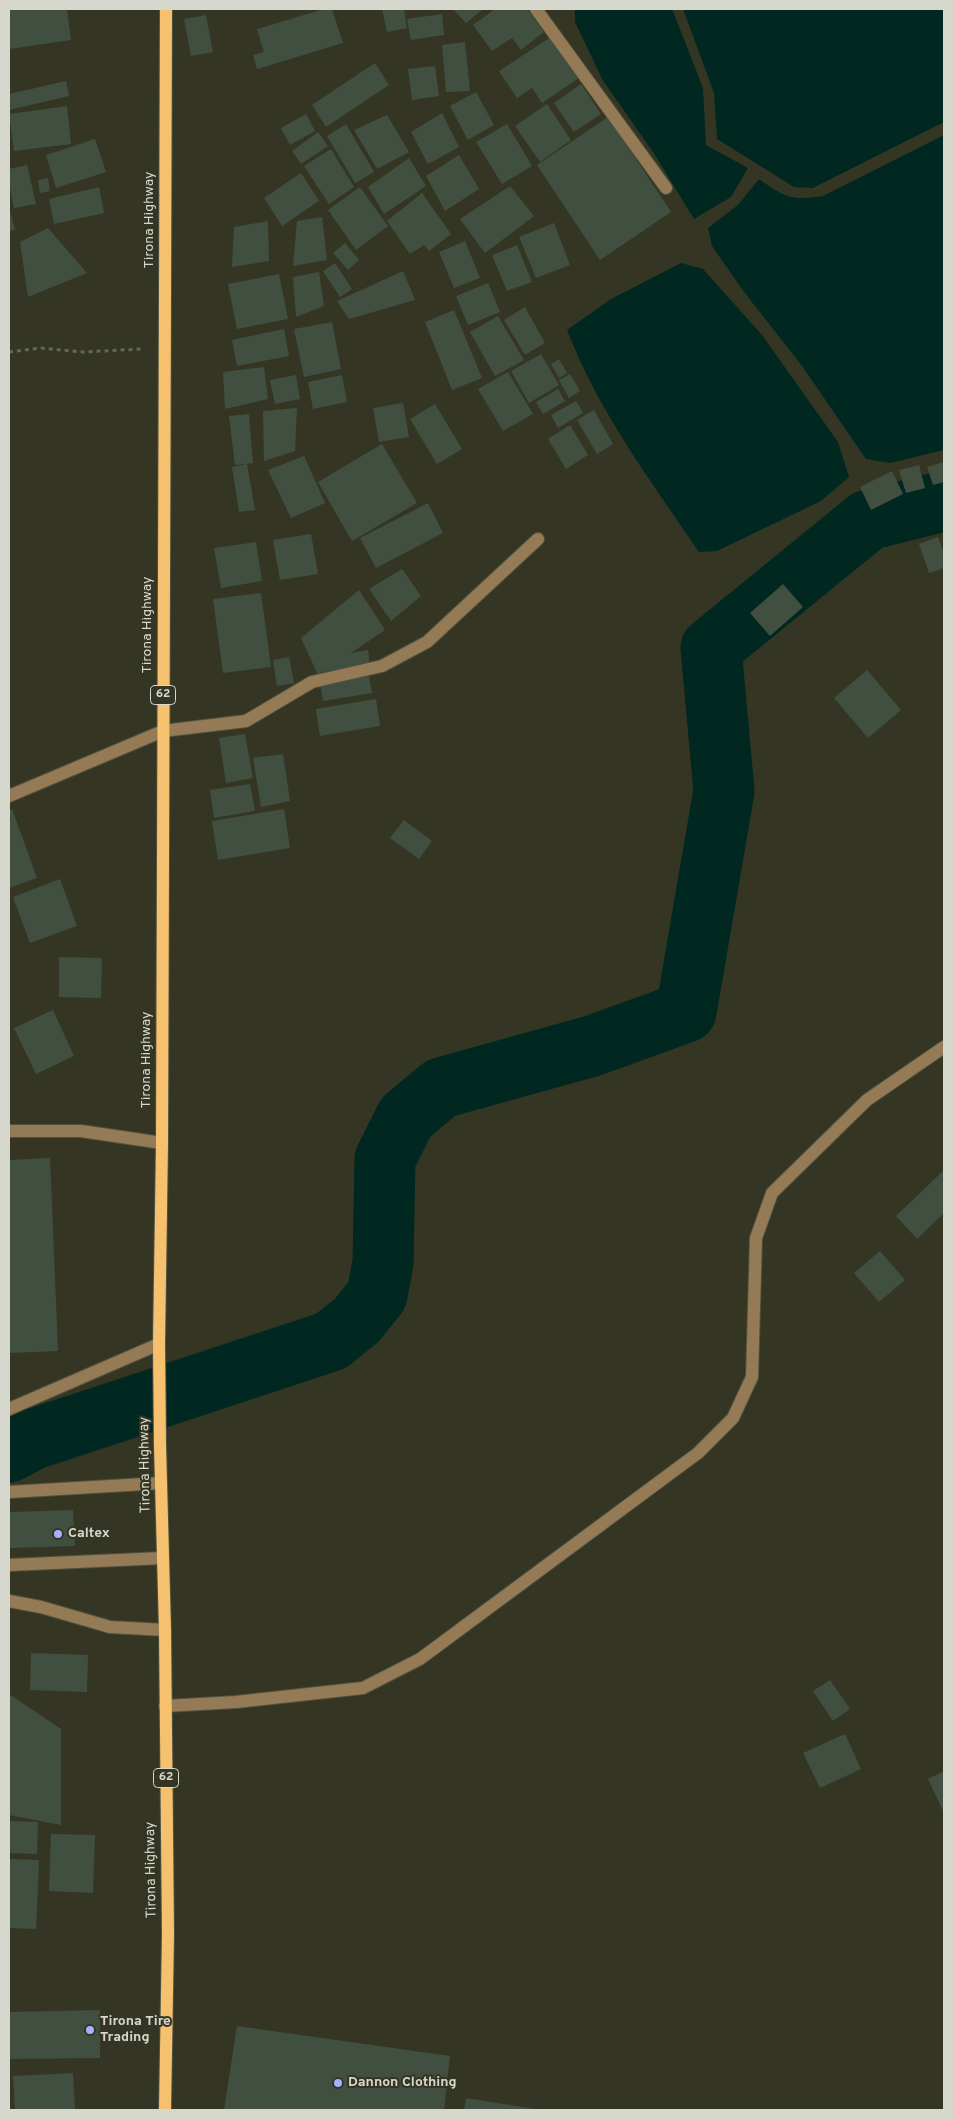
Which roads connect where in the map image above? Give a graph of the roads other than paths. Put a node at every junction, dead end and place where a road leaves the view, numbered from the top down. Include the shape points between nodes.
1 (166, 9) edge
2 (536, 9) edge
3 (666, 188) dead end
4 (538, 539) dead end
5 (163, 731) junction
6 (9, 796) edge
7 (944, 1047) edge
8 (9, 1131) edge
9 (162, 1143) junction
10 (159, 1344) junction
11 (9, 1410) edge
12 (161, 1483) junction
13 (9, 1492) edge
14 (163, 1558) junction
15 (9, 1565) edge
16 (9, 1601) edge
17 (165, 1630) junction
18 (165, 1706) junction
19 (165, 2110) edge

1 - 5 main road, Tirona Highway / 62
2 - 3 street
4 - 5 street via 427,642 382,666 312,682 246,720
5 - 6 street
5 - 9 main road, Tirona Highway / 62
7 - 18 street via 867,1100 772,1193 756,1238 752,1377 733,1418 698,1453 420,1659 364,1688
8 - 9 street via 81,1131
9 - 10 main road, Tirona Highway / 62
10 - 11 street
10 - 12 main road, Tirona Highway / 62
12 - 13 street
12 - 14 main road, Tirona Highway / 62
14 - 15 street
14 - 17 main road, Tirona Highway / 62
16 - 17 street via 110,1626
17 - 18 main road, Tirona Highway / 62
18 - 19 main road, Tirona Highway / 62 via 168,1934

